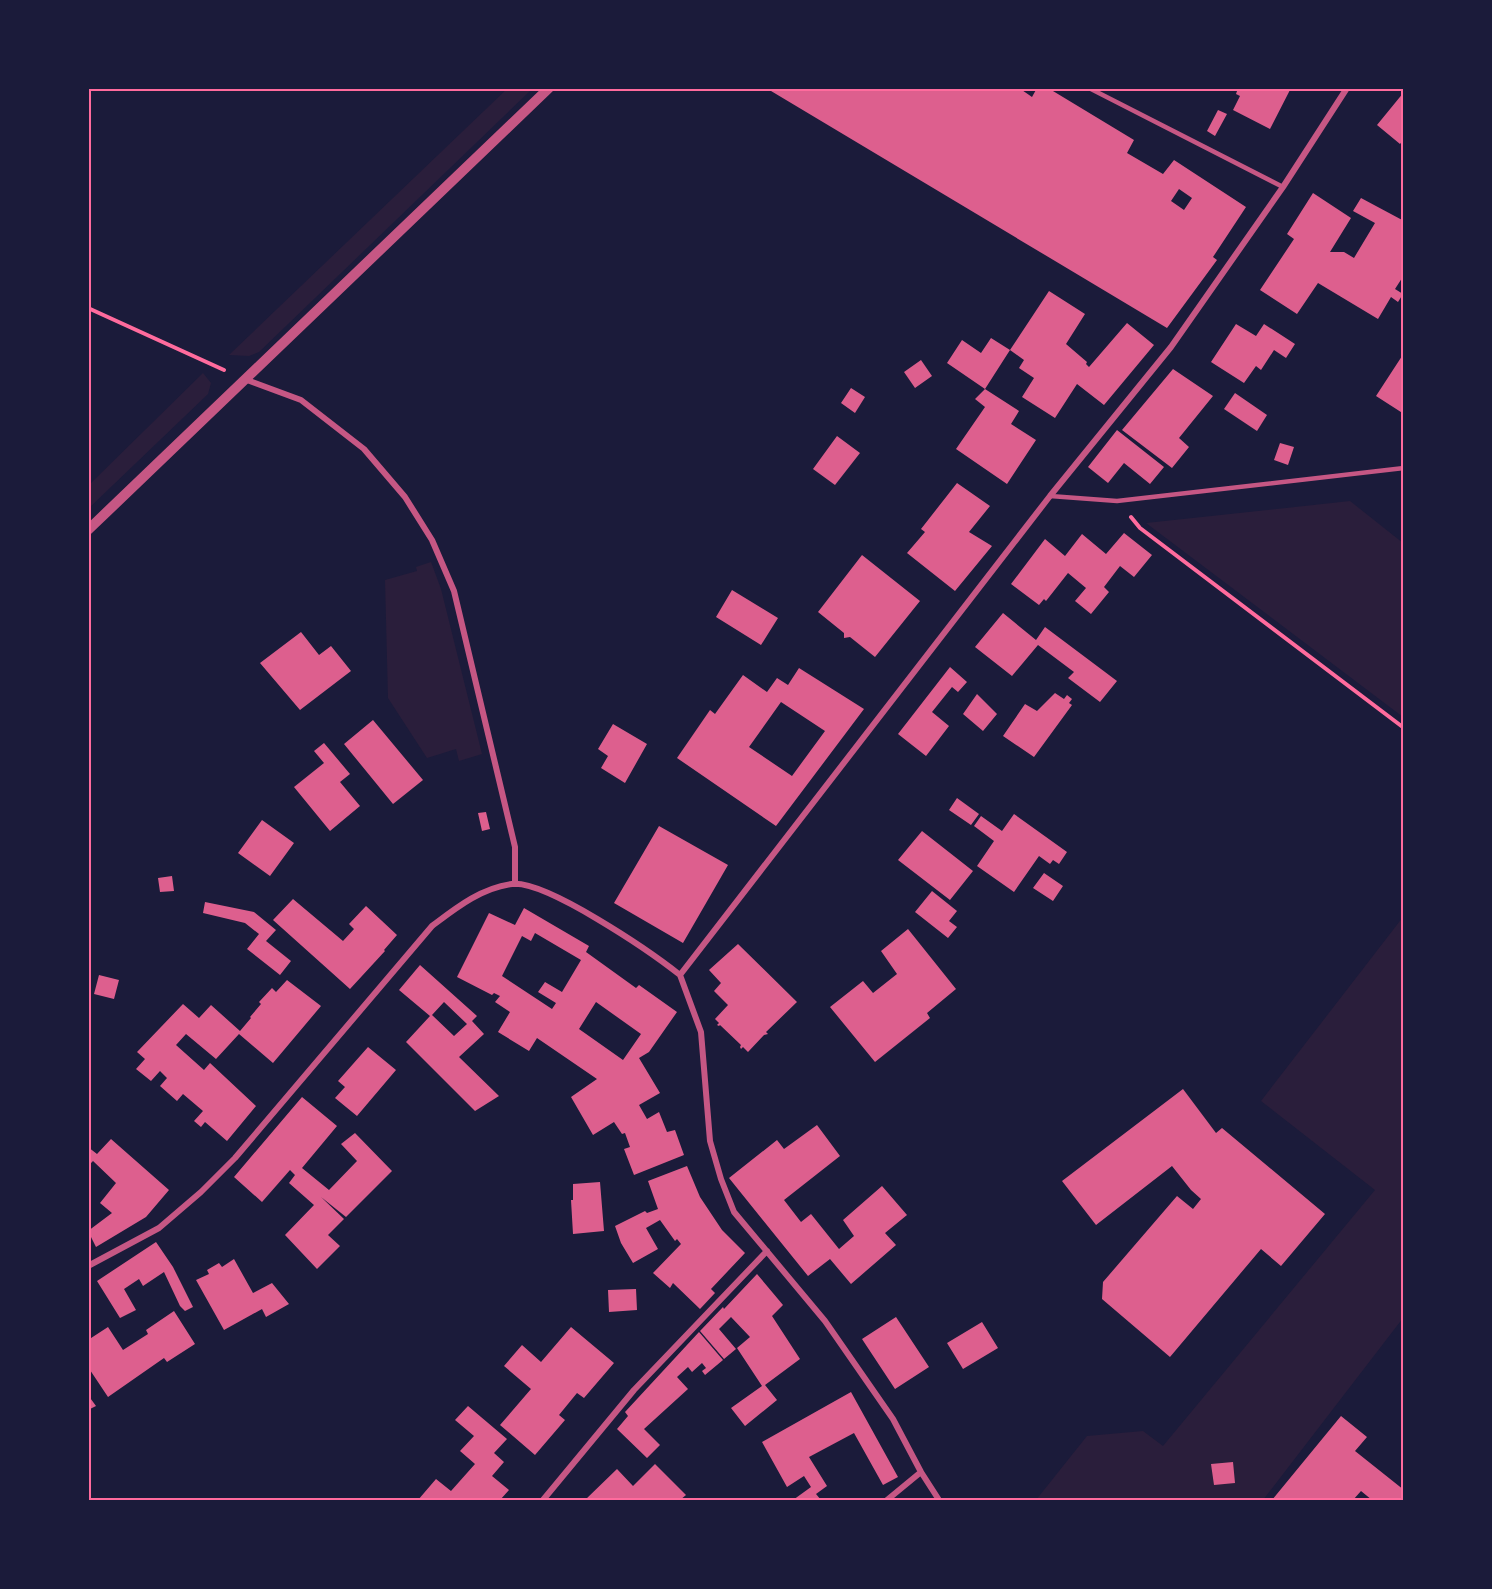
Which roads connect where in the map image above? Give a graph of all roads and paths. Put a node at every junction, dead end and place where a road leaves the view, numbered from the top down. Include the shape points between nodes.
1 (549, 88) edge
2 (1089, 88) edge
3 (1347, 88) edge
4 (1283, 187) junction
5 (88, 308) edge
6 (247, 380) junction
7 (1404, 468) edge
8 (1050, 496) junction
9 (1118, 501) junction
10 (88, 530) edge
11 (1404, 728) edge
12 (515, 884) junction
13 (680, 975) junction
14 (767, 1251) junction
15 (88, 1266) edge
16 (921, 1472) junction
17 (543, 1500) edge
18 (887, 1500) edge
19 (939, 1500) edge

1 - 6 street
2 - 4 lane
3 - 4 street
4 - 8 street via 1171,347
5 - 6 path
6 - 10 street
6 - 12 street via 301,399 364,449 405,497 432,540 454,591 514,847
7 - 9 lane
8 - 9 lane
8 - 13 street
9 - 11 path via 1140,528
12 - 13 street via 562,899
12 - 15 street via 466,901 432,927 235,1158 201,1192 159,1228
13 - 14 street via 701,1032 710,1140 721,1179 734,1212
14 - 16 street via 825,1321 893,1419
14 - 17 street via 634,1390
16 - 18 street
16 - 19 street

